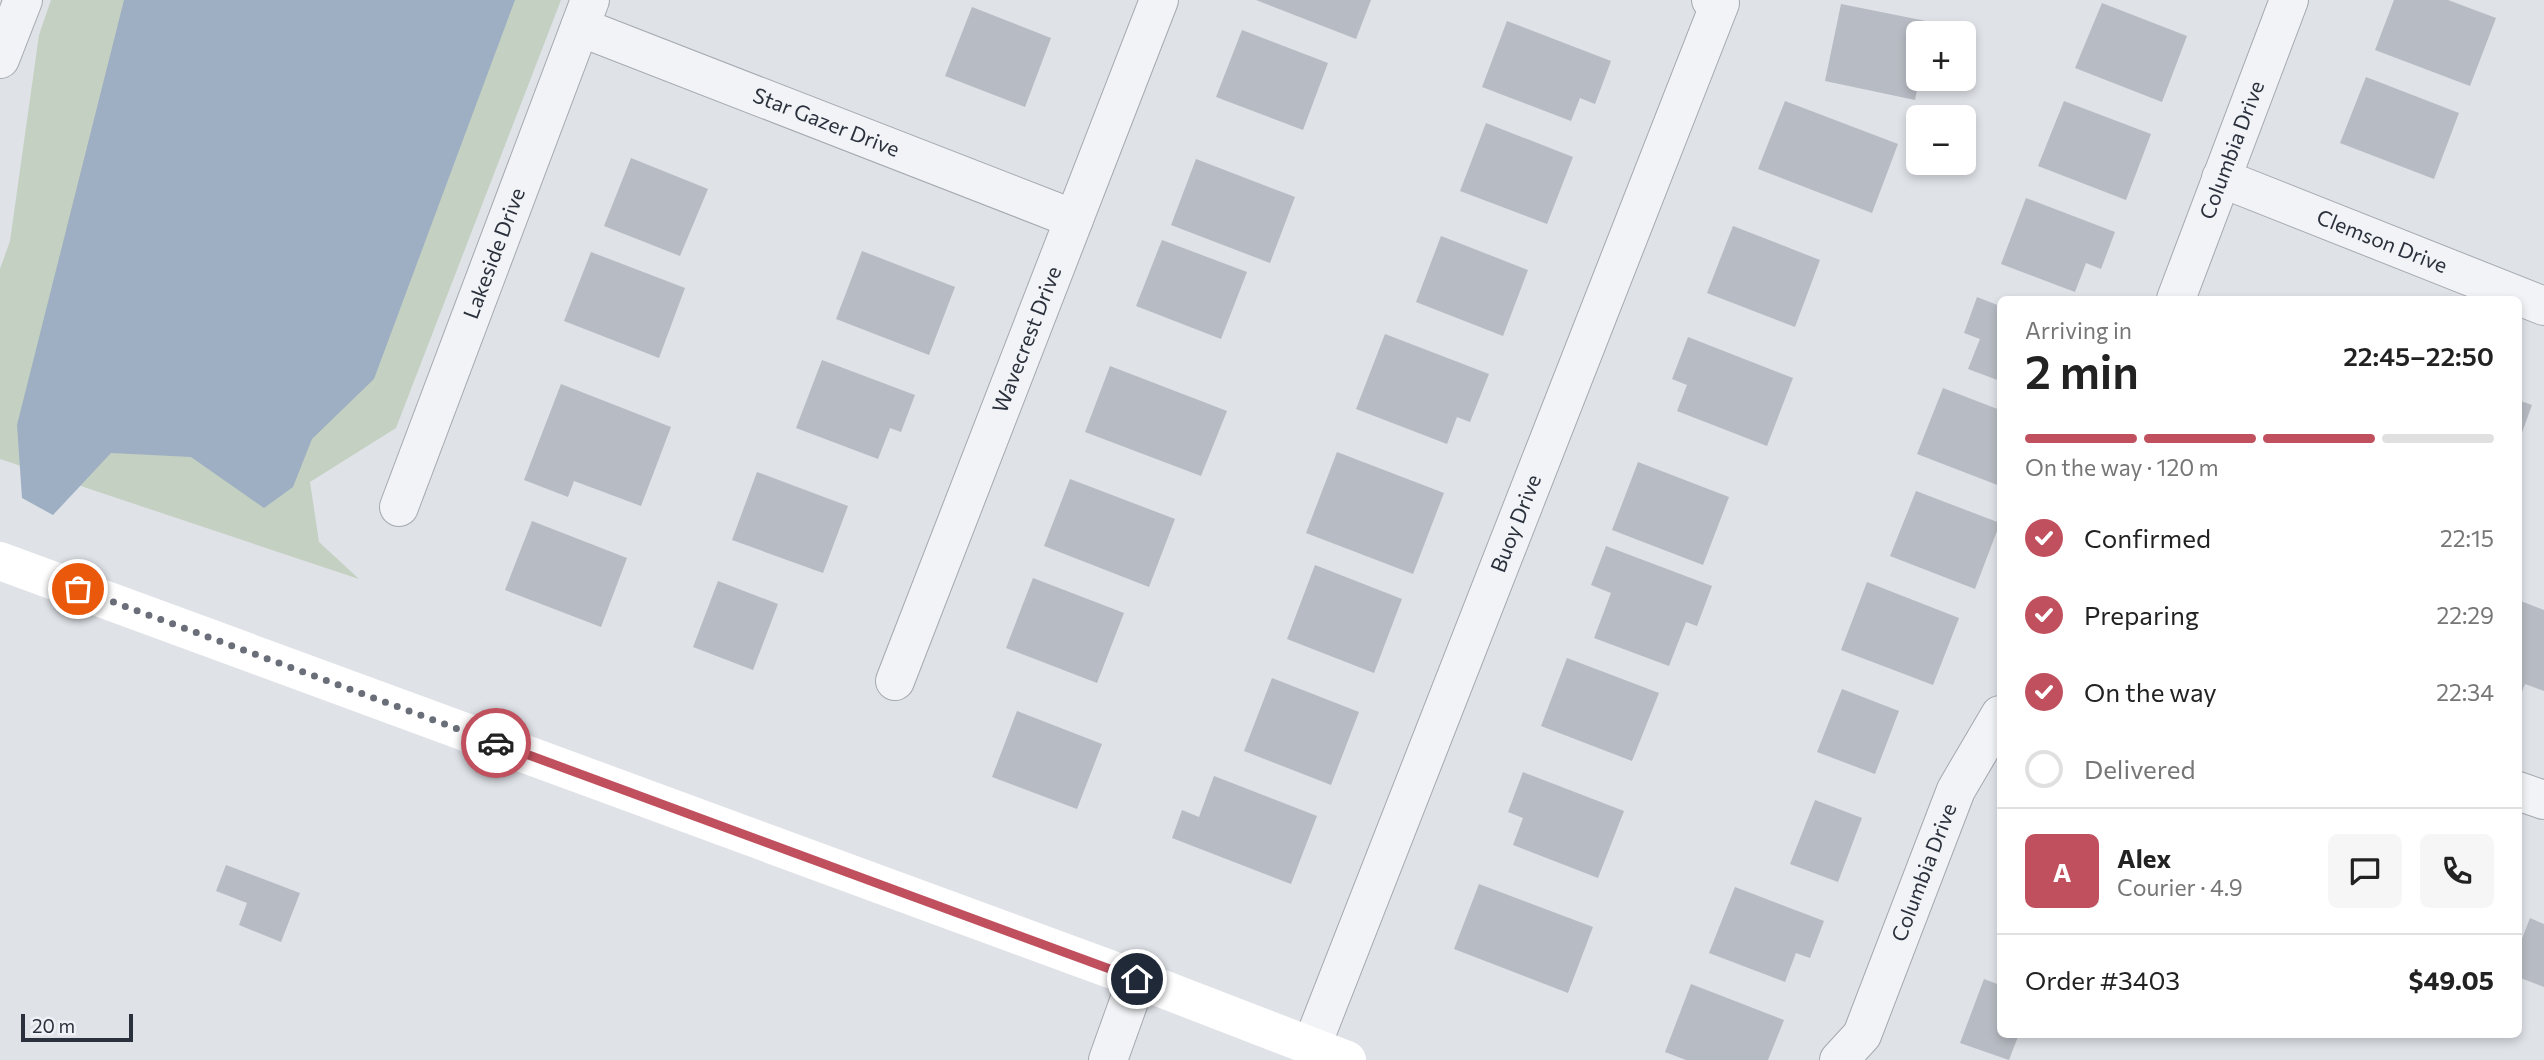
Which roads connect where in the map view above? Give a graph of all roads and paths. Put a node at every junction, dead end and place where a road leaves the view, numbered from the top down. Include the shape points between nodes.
1 (23, 0) edge
2 (1159, 0) edge
3 (2289, 0) edge
4 (1715, 2) edge
5 (585, 13) edge
6 (0, 59) edge
7 (2221, 178) junction
8 (1074, 219) junction
9 (2177, 296) edge
10 (2519, 296) edge
11 (2522, 297) edge
12 (2544, 306) edge
13 (399, 507) dead end
14 (0, 561) edge
15 (895, 681) dead end
16 (1997, 720) edge
17 (2522, 792) edge
18 (2544, 800) edge
19 (1137, 979) junction
20 (1312, 1045) junction
21 (1856, 1052) edge
22 (1108, 1060) edge
23 (1347, 1060) edge

1 - 6 street
2 - 8 street, Wavecrest Drive
3 - 7 street, Columbia Drive
4 - 20 street, Buoy Drive
5 - 8 street, Star Gazer Drive
5 - 13 street, Lakeside Drive
7 - 9 street, Columbia Drive
7 - 10 street, Clemson Drive
8 - 15 street, Wavecrest Drive
11 - 12 street, Clemson Drive
14 - 19 main road
16 - 21 street, Columbia Drive via 1956,790
17 - 18 street
19 - 20 main road
19 - 22 street
20 - 23 main road

